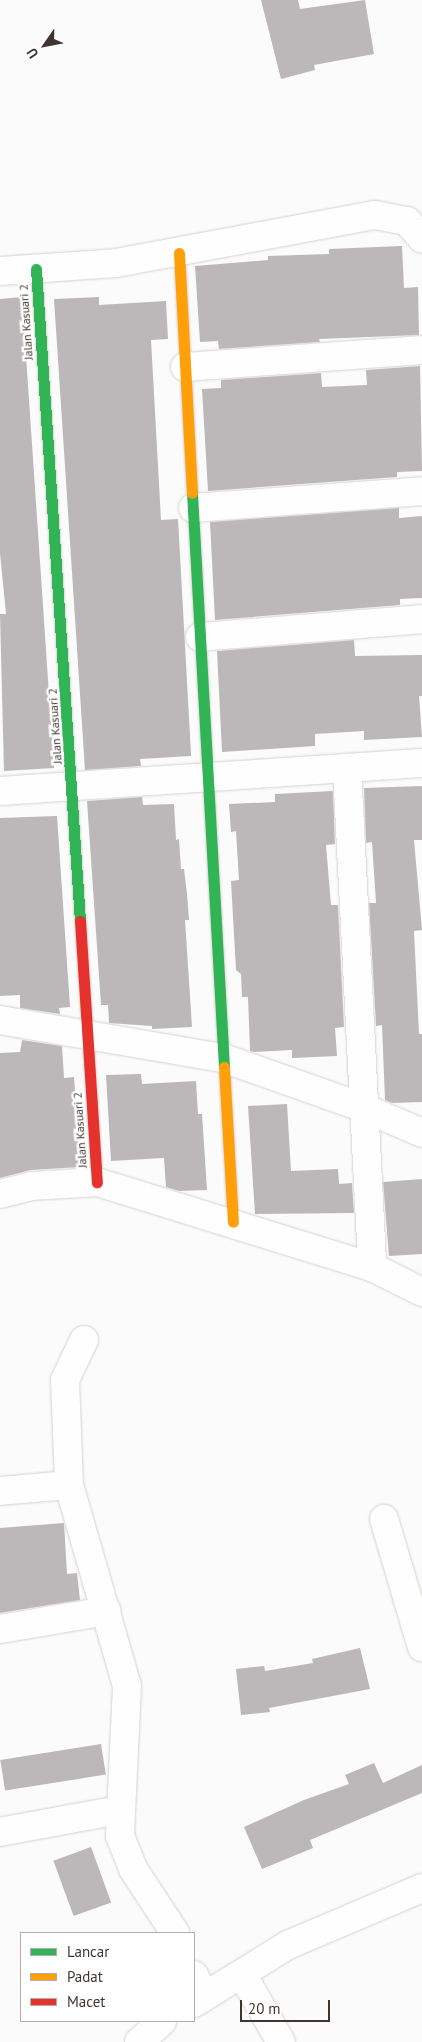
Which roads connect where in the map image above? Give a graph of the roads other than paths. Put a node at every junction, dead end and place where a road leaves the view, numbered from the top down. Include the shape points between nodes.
1 (422, 239) edge
2 (179, 253) junction
3 (36, 269) junction
4 (0, 271) edge
5 (422, 350) edge
6 (185, 367) junction
7 (422, 491) edge
8 (193, 508) junction
9 (422, 619) edge
10 (200, 637) junction
11 (422, 762) edge
12 (347, 768) junction
13 (208, 777) junction
14 (72, 786) junction
15 (0, 791) edge
16 (0, 1020) edge
17 (88, 1035) junction
18 (223, 1058) junction
19 (364, 1108) junction
20 (422, 1133) edge
21 (97, 1182) junction
22 (0, 1194) edge
23 (233, 1222) junction
24 (372, 1268) junction
25 (422, 1292) edge
26 (84, 1340) dead end
27 (69, 1485) junction
28 (0, 1492) edge
29 (384, 1519) dead end
30 (106, 1611) junction
31 (0, 1629) edge
32 (422, 1647) edge
33 (120, 1810) junction
34 (0, 1832) edge
35 (422, 1888) edge
36 (174, 1932) edge
37 (242, 1974) junction
38 (198, 1991) edge
39 (161, 2022) edge
40 (139, 2042) edge
41 (280, 2042) edge

1 - 2 street via 407,221 375,215
2 - 3 street via 116,263
2 - 6 street
3 - 4 street
3 - 14 street, Jalan Kasuari 2
5 - 6 street
6 - 8 street
7 - 8 street
8 - 10 street
9 - 10 street
10 - 13 street
11 - 12 street
12 - 13 street
12 - 19 street
13 - 14 street
13 - 18 street
14 - 15 street
14 - 17 street, Jalan Kasuari 2
16 - 17 street
17 - 18 street
17 - 21 street, Jalan Kasuari 2
18 - 19 street
18 - 23 street
19 - 20 street
19 - 24 street
21 - 22 street via 32,1186
21 - 23 street
23 - 24 street
24 - 25 street
26 - 27 street via 64,1380
27 - 28 street
27 - 30 street
29 - 32 street
30 - 31 street
30 - 33 street via 127,1686
33 - 34 street
33 - 36 street via 120,1836 130,1862
35 - 37 street via 319,1930
37 - 38 street
37 - 41 street
39 - 40 street

